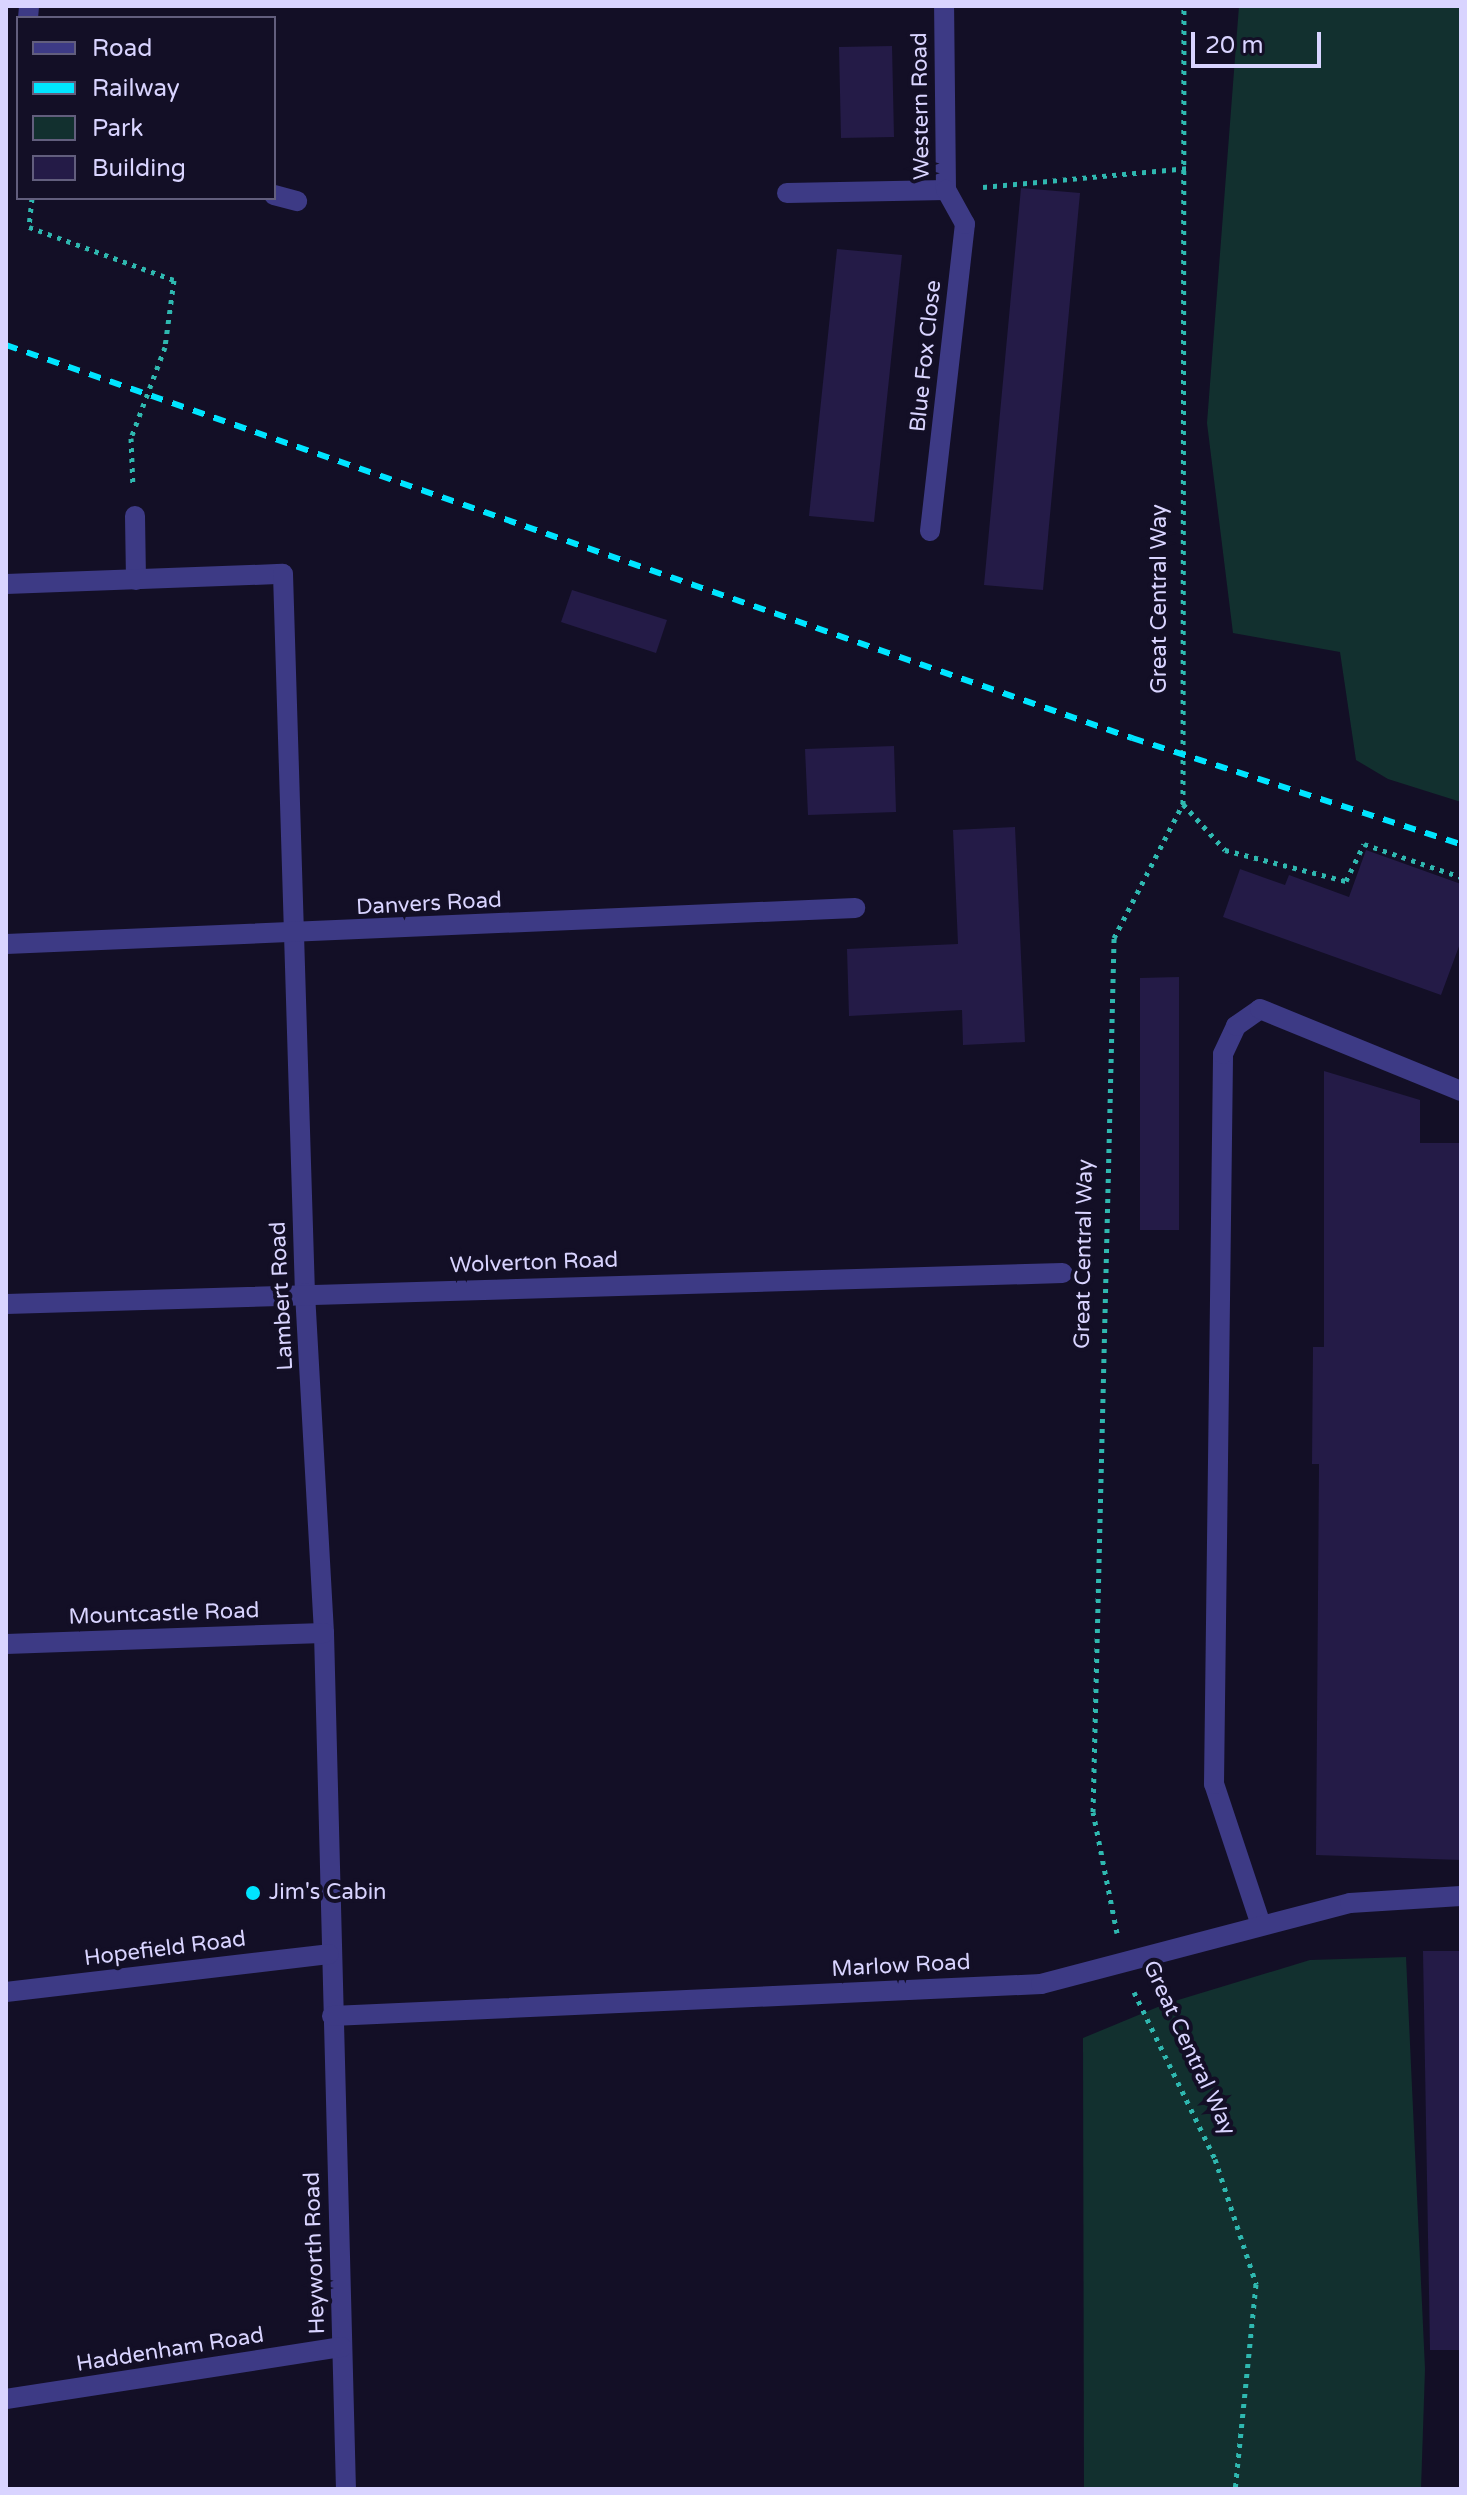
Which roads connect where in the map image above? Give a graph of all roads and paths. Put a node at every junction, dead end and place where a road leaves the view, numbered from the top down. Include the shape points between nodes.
1 (944, 6) edge
2 (1184, 6) edge
3 (1186, 168) junction
4 (946, 190) junction
5 (787, 193) dead end
6 (276, 196) edge
7 (32, 200) edge
8 (297, 201) dead end
9 (135, 516) joint
10 (930, 531) dead end
11 (136, 580) junction
12 (6, 584) edge
13 (1183, 804) junction
14 (1461, 877) edge
15 (855, 908) dead end
16 (294, 934) junction
17 (6, 944) edge
18 (1461, 1091) edge
19 (1063, 1273) dead end
20 (305, 1293) junction
21 (6, 1304) edge
22 (324, 1633) junction
23 (6, 1644) edge
24 (1461, 1896) edge
25 (1261, 1925) junction
26 (329, 1954) junction
27 (1123, 1967) junction
28 (6, 1992) edge
29 (332, 2016) junction
30 (342, 2347) junction
31 (6, 2399) edge
32 (346, 2489) edge
33 (1235, 2489) edge

1 - 4 street, Western Road
2 - 3 path, Great Central Way
3 - 4 path
3 - 13 path, Great Central Way
4 - 5 street, Western Road
4 - 10 street, Blue Fox Close via 965,224
6 - 8 street
7 - 9 path via 29,227 174,280 165,347 131,438
9 - 11 street
11 - 12 street
11 - 16 street, Lambert Road via 283,574
13 - 14 path via 1225,850 1346,881 1364,844
13 - 27 path, Great Central Way via 1114,938 1093,1812
15 - 16 street, Danvers Road
16 - 17 street, Danvers Road
16 - 20 street, Lambert Road
18 - 25 street via 1260,1009 1236,1026 1223,1054 1214,1784
19 - 20 street, Wolverton Road
20 - 21 street, Wolverton Road
20 - 22 street, Lambert Road
22 - 23 street, Mountcastle Road
22 - 26 street, Lambert Road
24 - 25 street, Marlow Road via 1350,1903
25 - 27 street, Marlow Road
26 - 28 street, Hopefield Road
26 - 29 street, Lambert Road
27 - 29 street, Marlow Road via 1041,1984
27 - 33 path, Great Central Way via 1215,2159 1256,2284
29 - 30 street, Heyworth Road
30 - 31 street, Haddenham Road
30 - 32 street, Heyworth Road

